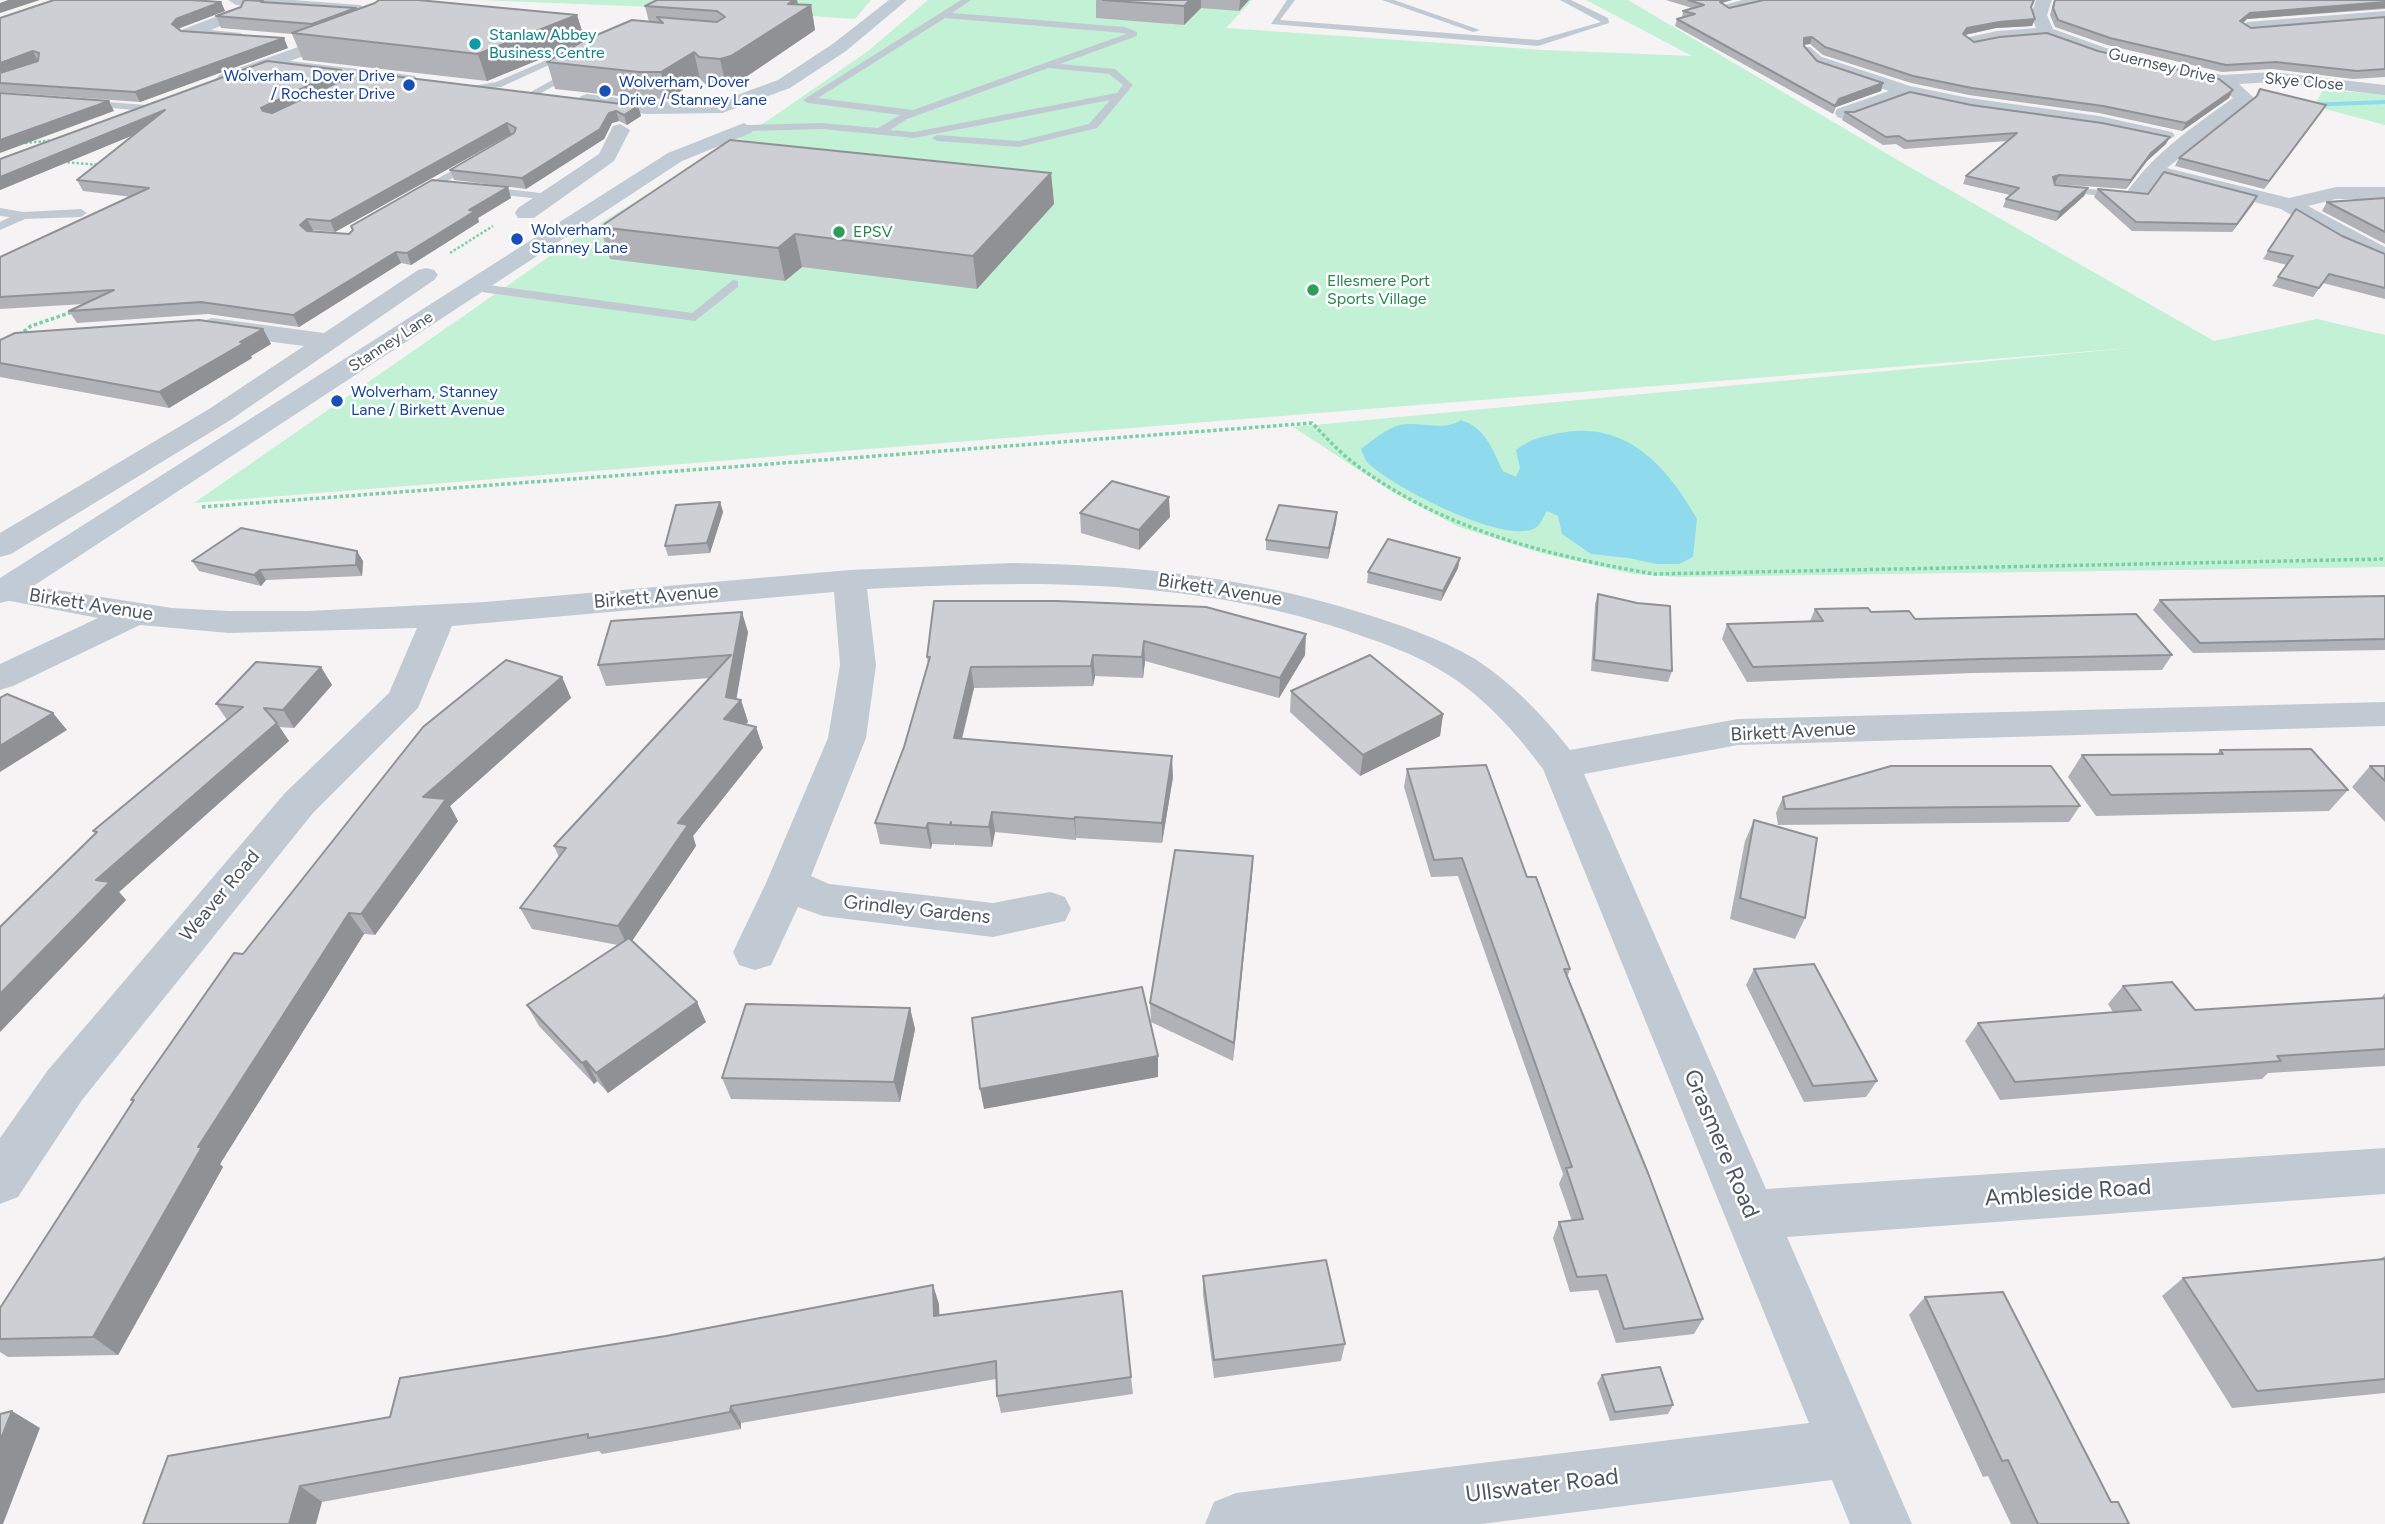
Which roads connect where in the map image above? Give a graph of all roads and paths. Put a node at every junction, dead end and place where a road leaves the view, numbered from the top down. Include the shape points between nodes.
1 (899, 0) edge
2 (967, 0) edge
3 (1291, 0) edge
4 (1386, 0) edge
5 (1564, 0) edge
6 (1761, 0) edge
7 (2044, 0) edge
8 (2353, 0) edge
9 (1735, 4) edge
10 (238, 6) edge
11 (944, 15) junction
12 (2385, 15) edge
13 (2248, 27) edge
14 (539, 30) edge
15 (2046, 32) junction
16 (256, 38) edge
17 (283, 40) edge
18 (1508, 41) junction
19 (1971, 42) edge
20 (324, 43) junction
21 (1807, 49) edge
22 (1822, 61) joint
23 (588, 62) edge
24 (269, 64) junction
25 (1051, 66) junction
26 (368, 75) junction
27 (2222, 80) junction
28 (422, 81) edge
29 (784, 84) junction
30 (207, 85) edge
31 (344, 86) edge
32 (470, 87) joint
33 (2385, 90) edge
34 (1906, 91) junction
35 (532, 94) junction
36 (1120, 95) junction
37 (66, 102) edge
38 (153, 106) joint
39 (724, 107) junction
40 (646, 108) junction
41 (777, 112) junction
42 (914, 113) junction
43 (1843, 113) edge
44 (698, 124) junction
45 (822, 126) junction
46 (746, 129) junction
47 (879, 132) junction
48 (914, 135) junction
49 (640, 138) dead end
50 (62, 139) joint
51 (2188, 141) junction
52 (22, 143) edge
53 (490, 152) edge
54 (675, 157) junction
55 (53, 161) edge
56 (101, 165) edge
57 (2157, 170) junction
58 (434, 184) junction
59 (2055, 189) edge
60 (422, 191) edge
61 (2385, 193) edge
62 (2136, 195) joint
63 (549, 197) junction
64 (603, 203) junction
65 (2289, 204) junction
66 (0, 212) edge
67 (81, 213) dead end
68 (526, 213) joint
69 (23, 216) junction
70 (0, 226) edge
71 (2385, 256) edge
72 (426, 275) joint
73 (733, 284) edge
74 (474, 287) junction
75 (77, 310) edge
76 (195, 326) edge
77 (16, 338) edge
78 (328, 341) junction
79 (190, 508) dead end
80 (0, 547) edge
81 (2385, 559) edge
82 (850, 580) junction
83 (2, 592) edge
84 (135, 614) junction
85 (439, 616) junction
86 (0, 678) edge
87 (2385, 714) edge
88 (1561, 765) junction
89 (787, 883) junction
90 (1050, 909) dead end
91 (755, 952) dead end
92 (2385, 1171) edge
93 (0, 1180) edge
94 (1750, 1215) junction
95 (1849, 1448) junction
96 (1236, 1524) edge
97 (1881, 1524) edge

1 - 29 main road
2 - 11 lane
3 - 18 lane via 1274,22
4 - 18 lane
5 - 18 lane via 1605,23 1538,43
6 - 9 street
7 - 15 street via 2039,15
8 - 12 street
10 - 16 street via 187,33
10 - 20 street via 370,20
11 - 25 lane via 1134,33
11 - 42 lane via 808,100
12 - 13 street
14 - 32 lane via 606,37 498,86
15 - 19 street
15 - 27 street, Guernsey Drive via 2101,52
17 - 20 street
20 - 24 street
21 - 22 lane
22 - 34 street
23 - 35 lane
24 - 26 street
24 - 30 street
25 - 36 lane via 1112,71 1128,85
25 - 42 lane
26 - 28 street
26 - 31 lane
27 - 33 street, Skye Close via 2272,77
27 - 51 street, Guernsey Drive via 2245,98
29 - 39 main road
29 - 41 main road
32 - 35 street
34 - 43 street
34 - 51 street
35 - 40 street
36 - 48 lane
36 - 48 lane via 1093,126 1019,144
37 - 38 lane
38 - 50 street
39 - 40 street
39 - 41 main road via 757,106
39 - 44 main road via 704,112 696,120
40 - 44 street
41 - 45 lane
41 - 46 main road, Stanney Lane
42 - 47 lane
44 - 46 main road
44 - 54 main road, Stanney Lane
45 - 46 lane
45 - 47 lane
46 - 54 main road, Stanney Lane
47 - 48 lane
49 - 63 street via 617,135 607,157
50 - 52 path
51 - 57 street, Guernsey Drive
53 - 58 lane
54 - 64 main road, Stanney Lane
55 - 56 path
57 - 62 street, Guernsey Drive
57 - 65 street
58 - 60 lane
58 - 63 lane
59 - 62 lane
61 - 65 street via 2336,193
63 - 64 street
63 - 68 street
64 - 74 main road, Stanney Lane
65 - 71 street
66 - 69 lane
67 - 69 lane
68 - 72 path via 501,220 424,269
69 - 70 lane
72 - 78 street
73 - 74 lane via 695,317
74 - 83 main road, Stanney Lane
75 - 77 path via 31,326
76 - 78 street
78 - 80 street via 219,415
79 - 81 path via 1312,424 1354,463 1413,501 1478,531 1601,566 1654,574
82 - 85 street, Birkett Avenue
82 - 88 street, Birkett Avenue via 987,572 1121,576 1200,583 1276,597 1344,617 1462,668 1534,727
82 - 89 street via 858,665 847,738
83 - 84 street, Birkett Avenue
84 - 85 street, Birkett Avenue via 227,622
84 - 86 street
85 - 93 street, Weaver Road via 405,699 299,803 248,862 65,1086
87 - 88 street, Birkett Avenue via 1738,732
88 - 94 street, Grasmere Road
89 - 90 street, Grindley Gardens via 823,900 993,920
89 - 91 street
92 - 94 street, Ambleside Road
94 - 95 street, Grasmere Road
95 - 96 street, Ullswater Road
95 - 97 street, Grasmere Road

